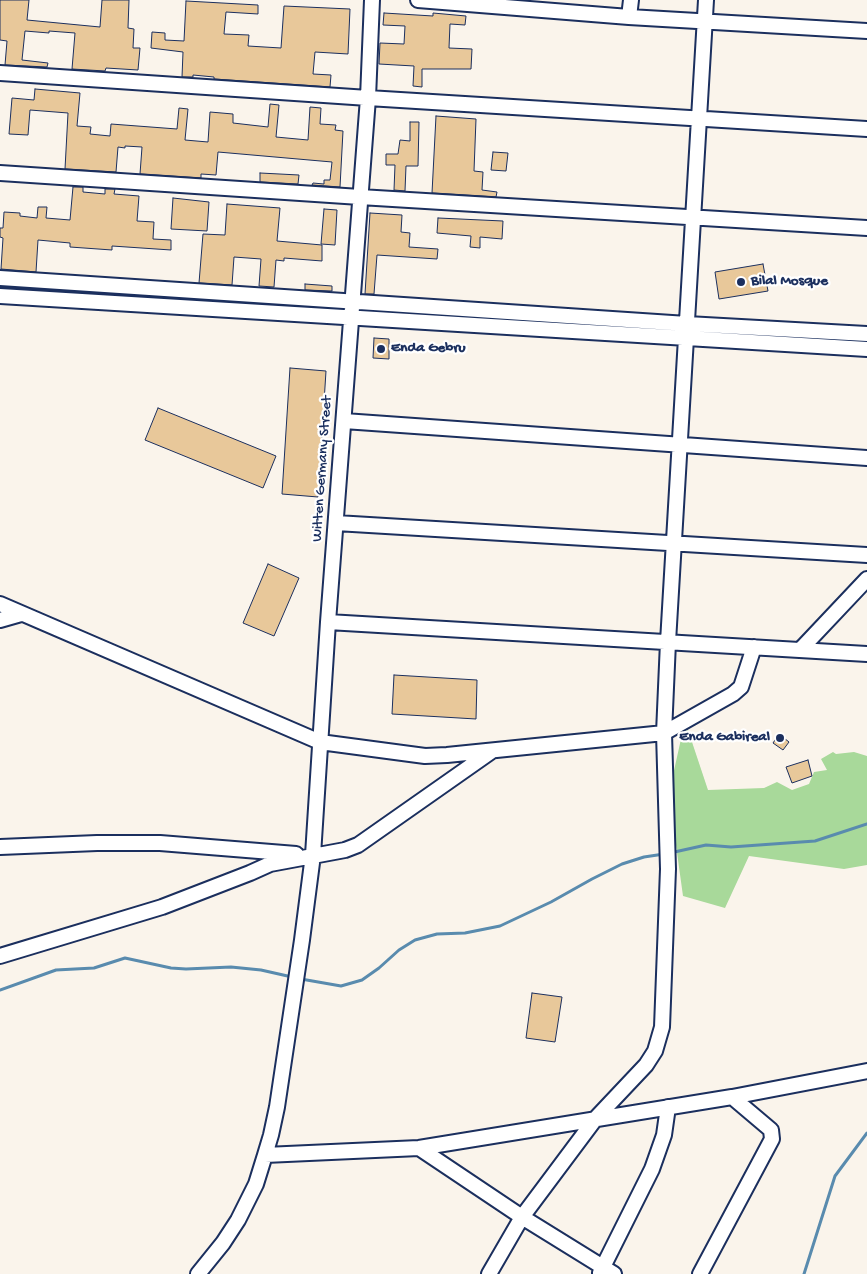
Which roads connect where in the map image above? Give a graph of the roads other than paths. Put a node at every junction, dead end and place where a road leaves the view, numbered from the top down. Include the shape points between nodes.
1 (372, 0) edge
2 (418, 0) edge
3 (631, 0) edge
4 (706, 0) edge
5 (629, 17) junction
6 (705, 22) junction
7 (867, 31) edge
8 (0, 73) edge
9 (368, 98) junction
10 (699, 119) junction
11 (867, 129) edge
12 (0, 173) edge
13 (360, 197) junction
14 (693, 216) junction
15 (867, 228) edge
16 (0, 278) edge
17 (99, 284) junction
18 (0, 296) edge
19 (353, 301) junction
20 (97, 302) junction
21 (350, 317) junction
22 (687, 331) junction
23 (867, 334) edge
24 (848, 340) junction
25 (867, 349) edge
26 (344, 421) junction
27 (680, 444) junction
28 (867, 458) edge
29 (336, 523) junction
30 (674, 543) junction
31 (867, 555) edge
32 (867, 579) edge
33 (0, 604) edge
34 (21, 614) junction
35 (0, 620) edge
36 (328, 622) junction
37 (668, 642) junction
38 (754, 647) junction
39 (800, 650) junction
40 (867, 654) edge
41 (664, 733) junction
42 (320, 742) junction
43 (492, 750) junction
44 (0, 847) edge
45 (313, 855) junction
46 (0, 956) edge
47 (867, 1071) edge
48 (732, 1097) junction
49 (668, 1107) junction
50 (596, 1118) junction
51 (419, 1148) junction
52 (265, 1155) junction
53 (522, 1217) junction
54 (606, 1272) edge
55 (198, 1274) edge
56 (489, 1274) edge
57 (700, 1274) edge

1 - 9 street, Witten Germany Street
2 - 5 street
3 - 5 street
4 - 6 street
5 - 6 street
6 - 7 street
6 - 10 street
8 - 9 street
9 - 10 street
9 - 13 street, Witten Germany Street
10 - 11 street
10 - 14 street
12 - 13 street
13 - 14 street
13 - 19 street, Witten Germany Street
14 - 15 street
14 - 22 street
16 - 17 street
17 - 19 street
17 - 20 street
18 - 20 street
19 - 21 street, Witten Germany Street
19 - 22 street
20 - 21 street
21 - 22 street
21 - 26 street, Witten Germany Street
22 - 24 street
22 - 27 street
23 - 24 street
24 - 25 street
26 - 27 street
26 - 29 street, Witten Germany Street
27 - 28 street
27 - 30 street
29 - 30 street
29 - 36 street, Witten Germany Street
30 - 31 street
30 - 37 street
32 - 39 street
33 - 34 street
34 - 35 street
34 - 42 street
36 - 37 street
36 - 42 street, Witten Germany Street
37 - 38 street
37 - 41 street
38 - 39 street
38 - 41 street via 741,687
39 - 40 street
41 - 43 street
41 - 50 street via 668,870 662,1027 646,1065
42 - 43 street via 425,756
42 - 45 street, Witten Germany Street
43 - 45 street via 358,845
44 - 45 street via 160,843
45 - 46 street via 270,864 162,907
45 - 52 street, Witten Germany Street via 277,1107
47 - 48 street
48 - 49 street
48 - 57 street via 771,1130 772,1139
49 - 50 street
49 - 54 street via 664,1135 652,1169
50 - 51 street
50 - 53 street
51 - 52 street
51 - 53 street
52 - 55 street, Witten Germany Street via 256,1184 238,1220
53 - 54 street
53 - 56 street

